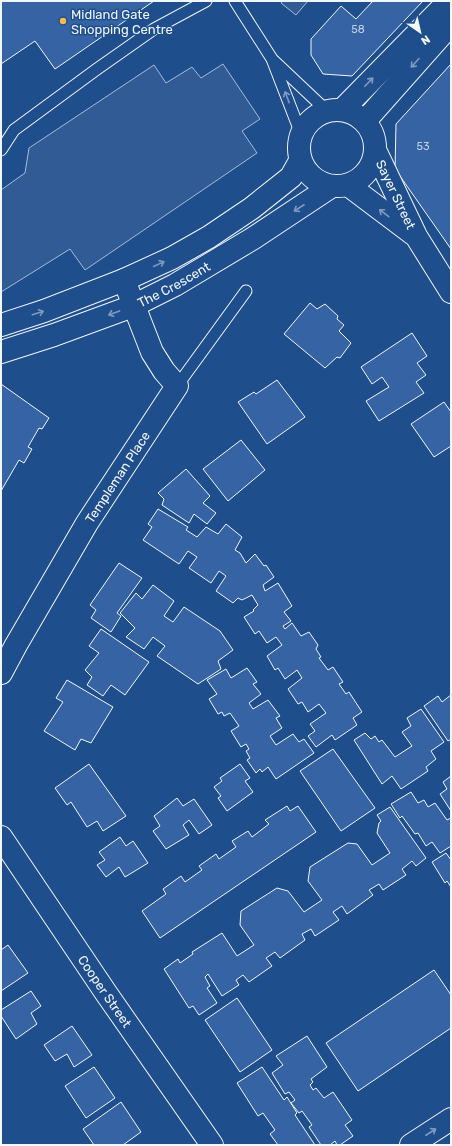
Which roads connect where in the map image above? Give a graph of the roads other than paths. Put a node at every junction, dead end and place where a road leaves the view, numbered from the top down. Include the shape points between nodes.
1 (206, 1) edge
2 (235, 1) edge
3 (449, 1) edge
4 (451, 24) edge
5 (272, 59) junction
6 (335, 110) junction
7 (365, 121) junction
8 (301, 134) junction
9 (1, 150) edge
10 (376, 152) junction
11 (300, 161) junction
12 (340, 186) junction
13 (416, 236) junction
14 (124, 280) junction
15 (246, 291) dead end
16 (451, 292) edge
17 (134, 306) junction
18 (1, 325) edge
19 (1, 352) edge
20 (176, 386) junction
21 (1, 673) edge
22 (1, 837) edge
23 (451, 1119) edge
24 (212, 1145) edge
25 (411, 1145) edge

1 - 9 lane via 154,29 97,69 14,130
2 - 5 lane
6 -> 3 street
4 -> 7 street
5 - 6 lane
8 -> 5 lane
6 - 7 street via 354,114
6 - 8 street via 316,116
7 - 10 street via 375,141
8 - 11 street via 298,152
10 - 12 street, The Crescent via 367,173 358,181
10 - 13 street, Sayer Street
11 - 12 street via 312,178 322,184
14 -> 11 street, The Crescent via 172,258 252,208 291,177
13 -> 12 street, Sayer Street
12 -> 17 street, The Crescent via 175,285
13 - 16 street, Sayer Street
14 - 17 street
18 -> 14 street, The Crescent
15 - 20 lane
17 -> 19 street, The Crescent
17 - 20 street via 152,352
20 - 21 street, Templeman Place via 87,523
22 - 24 street, Cooper Street
25 -> 23 street

